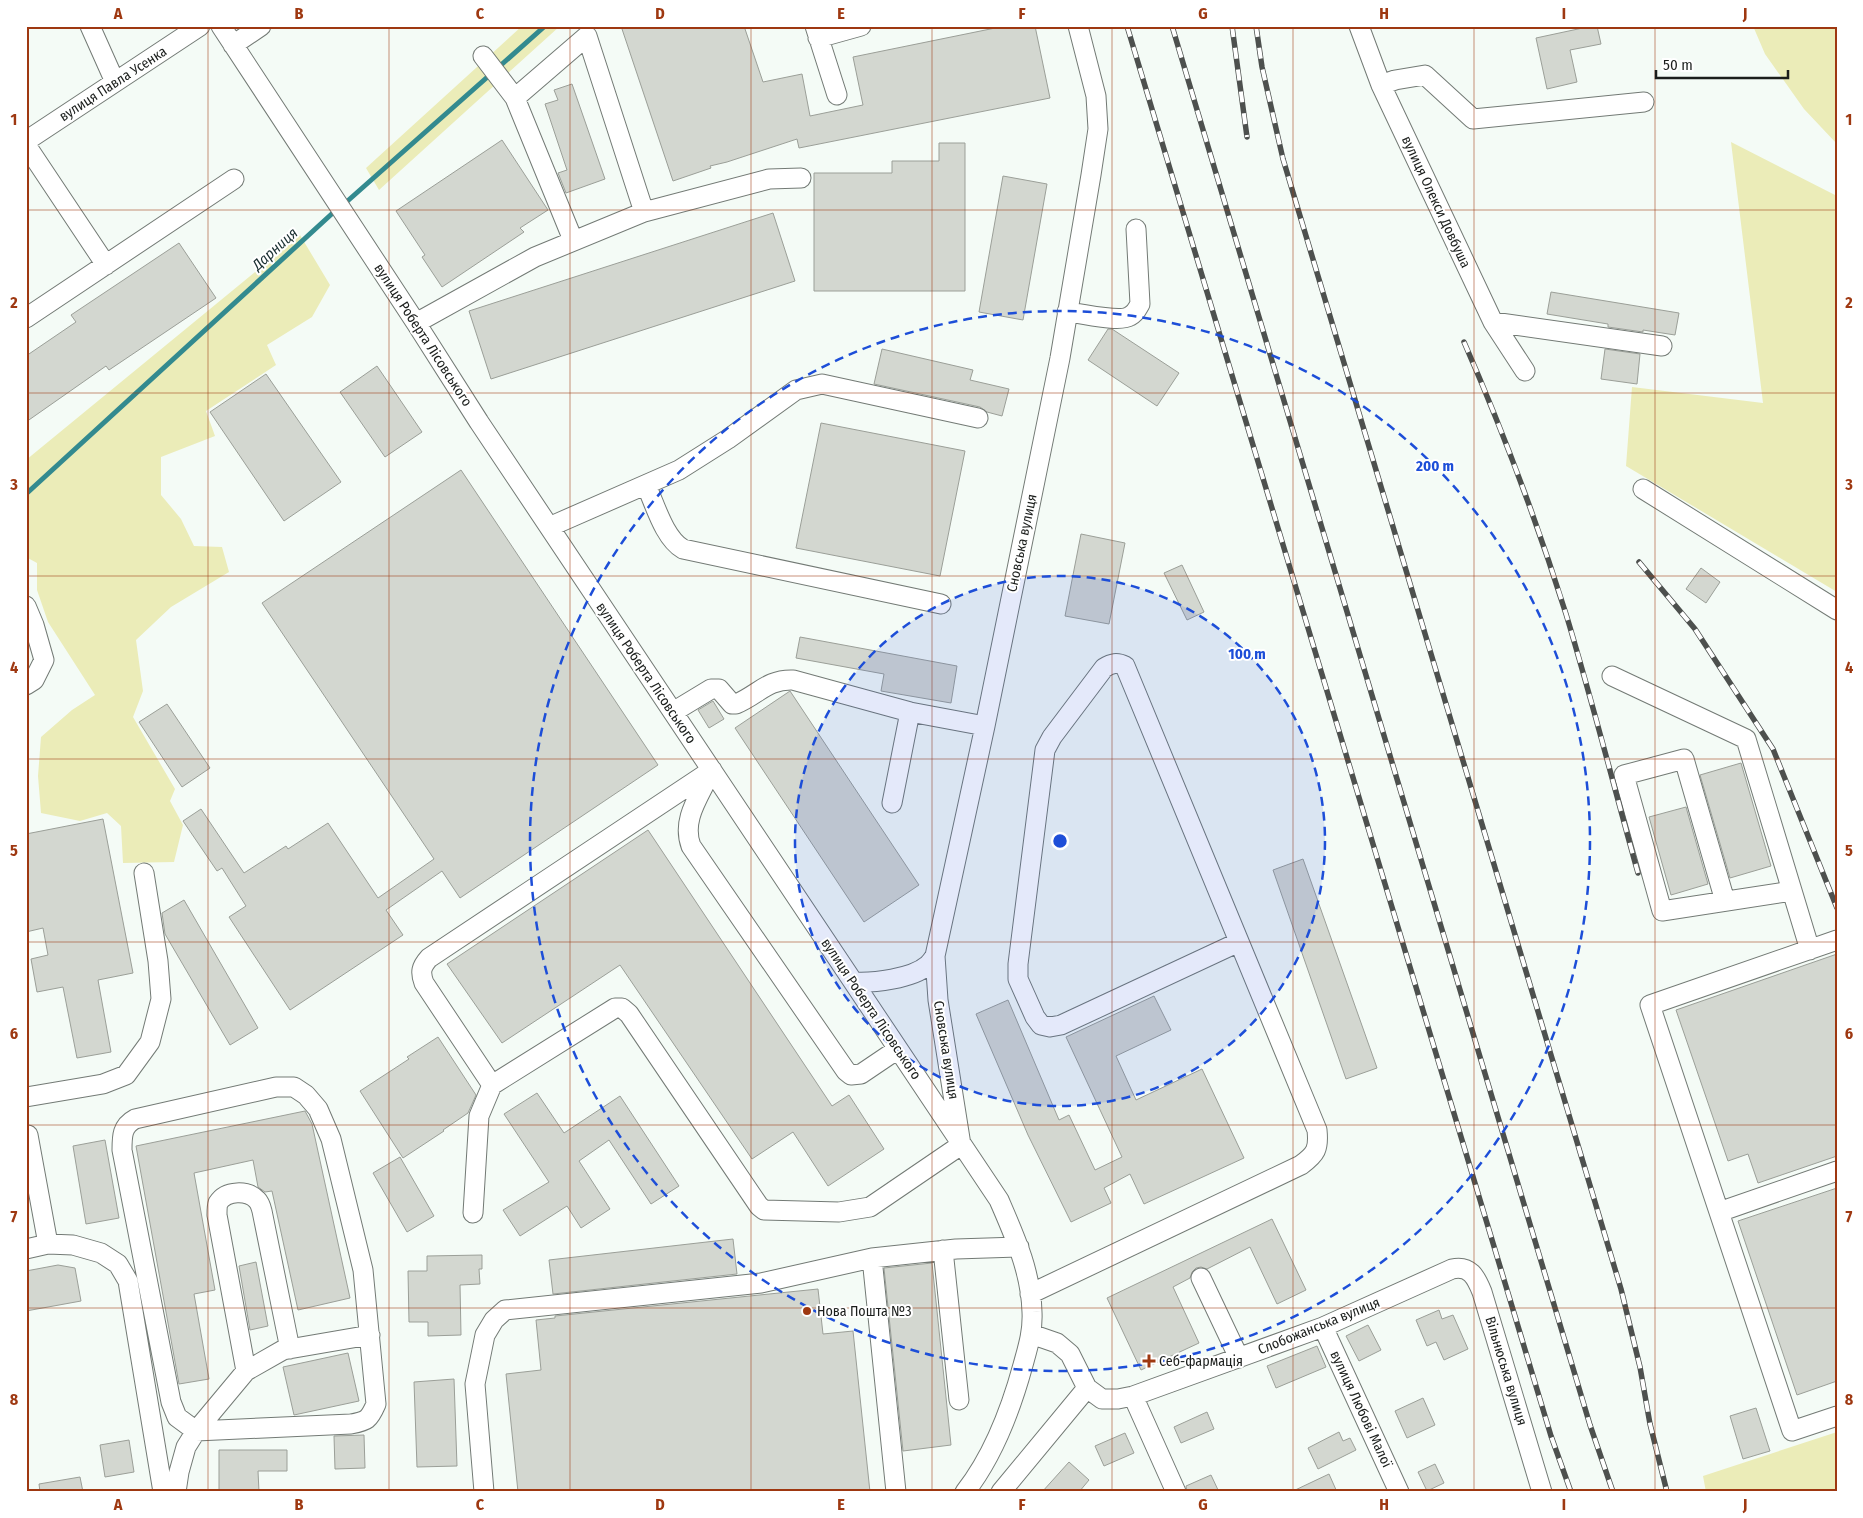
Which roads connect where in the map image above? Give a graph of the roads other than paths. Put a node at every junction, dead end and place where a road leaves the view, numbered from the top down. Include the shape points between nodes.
1 (90, 26) edge
2 (200, 26) edge
3 (221, 26) edge
4 (261, 26) edge
5 (861, 26) edge
6 (1078, 26) edge
7 (1359, 26) edge
8 (593, 31) edge
9 (817, 32) edge
10 (233, 44) junction
11 (483, 56) dead end
12 (115, 82) junction
13 (1381, 85) junction
14 (511, 92) junction
15 (837, 95) dead end
16 (1644, 102) dead end
17 (26, 141) edge
18 (26, 145) edge
19 (801, 178) dead end
20 (234, 179) dead end
21 (644, 212) junction
22 (1136, 229) dead end
23 (573, 240) junction
24 (106, 265) junction
25 (1067, 312) junction
26 (26, 318) edge
27 (1492, 322) junction
28 (416, 323) junction
29 (1662, 346) dead end
30 (1525, 371) dead end
31 (978, 418) dead end
32 (646, 485) junction
33 (1643, 489) dead end
34 (549, 527) junction
35 (941, 604) dead end
36 (26, 606) edge
37 (1837, 610) edge
38 (1612, 676) dead end
39 (26, 685) edge
40 (673, 712) junction
41 (910, 712) junction
42 (985, 726) junction
43 (712, 770) junction
44 (892, 803) dead end
45 (144, 873) dead end
46 (1792, 891) junction
47 (1725, 901) junction
48 (1837, 940) edge
49 (1239, 942) junction
50 (1810, 950) junction
51 (935, 956) junction
52 (854, 982) junction
53 (898, 1049) junction
54 (492, 1086) junction
55 (26, 1097) edge
56 (28, 1135) edge
57 (961, 1144) junction
58 (1837, 1171) edge
59 (1719, 1212) junction
60 (473, 1214) dead end
61 (48, 1244) junction
62 (1019, 1247) junction
63 (26, 1249) edge
64 (943, 1250) junction
65 (872, 1258) junction
66 (1452, 1269) joint
67 (1201, 1278) dead end
68 (1030, 1294) junction
69 (1323, 1327) junction
70 (1031, 1334) junction
71 (370, 1335) junction
72 (290, 1349) junction
73 (1238, 1358) junction
74 (246, 1371) junction
75 (1087, 1388) junction
76 (1133, 1396) junction
77 (959, 1400) dead end
78 (1837, 1416) edge
79 (196, 1431) junction
80 (163, 1492) edge
81 (176, 1492) edge
82 (484, 1492) edge
83 (896, 1492) edge
84 (965, 1492) edge
85 (1001, 1492) edge
86 (1176, 1492) edge
87 (1399, 1492) edge
88 (1542, 1492) edge

1 - 12 street
2 - 12 street, вулиця Павла Усенка
3 - 10 street, вулиця Роберта Лісовського
4 - 10 street
5 - 9 street
6 - 25 street, Сновська вулиця via 1096,96 1098,129
7 - 13 street, вулиця Олекси Довбуша
8 - 14 street
8 - 21 street
9 - 15 street
10 - 28 street, вулиця Роберта Лісовського
11 - 14 street
12 - 17 street, вулиця Павла Усенка
13 - 16 street via 1425,76 1473,119
13 - 27 street, вулиця Олекси Довбуша
14 - 23 street
18 - 24 street
19 - 21 street via 769,179
20 - 24 street
21 - 23 street
22 - 25 street via 1140,304 1136,312 1129,317 1116,318
23 - 28 street via 535,257
24 - 26 street
25 - 42 street, Сновська вулиця
27 - 29 street
27 - 30 street, вулиця Олекси Довбуша
28 - 34 street, вулиця Роберта Лісовського
31 - 32 street via 822,384 809,386 796,390 728,440 679,470
32 - 34 street
32 - 35 street via 668,534 683,549
33 - 37 street
34 - 40 street, вулиця Роберта Лісовського
36 - 39 street via 44,660 34,680
38 - 46 street via 1746,740
40 - 41 street via 711,690 719,689 732,704 736,704 768,685 793,680
40 - 43 street, вулиця Роберта Лісовського
41 - 42 street
41 - 44 street
42 - 51 street, Сновська вулиця
43 - 52 street, вулиця Роберта Лісовського
43 - 53 street via 689,819 687,828 692,846 846,1071 851,1075 861,1074
43 - 54 street via 422,965 424,983
45 - 55 street via 161,998 150,1042 126,1075 103,1084
46 - 47 street
46 - 50 street
47 - 47 street via 1662,910 1624,775 1684,759
48 - 50 street
49 - 49 street via 1125,666 1118,662 1110,664 1045,750 1018,964 1018,979 1035,1017 1041,1025 1061,1025
49 - 68 street via 1316,1130 1319,1145 1312,1157
50 - 59 street via 1650,1005
51 - 52 street via 928,965 907,975 880,982
51 - 57 street, Сновська вулиця via 938,1000
52 - 53 street, вулиця Роберта Лісовського
53 - 57 street, вулиця Роберта Лісовського
54 - 57 street via 607,1012 622,1008 764,1210 839,1212 870,1207
54 - 60 street via 478,1116
56 - 61 street
57 - 62 street, вулиця Роберта Лісовського via 999,1200
58 - 59 street
59 - 78 street via 1792,1431
61 - 63 street
61 - 80 street via 73,1245 101,1253 118,1264 128,1281
62 - 64 street
62 - 68 street, вулиця Роберта Лісовського
64 - 65 street
64 - 77 street
65 - 82 street via 761,1283 505,1310 485,1335 475,1384
65 - 83 street
66 - 69 street, Слобожанська вулиця
66 - 88 street, Вільнюська вулиця via 1465,1268 1475,1275 1482,1292
67 - 73 street
68 - 70 street, вулиця Роберта Лісовського
69 - 73 street, Слобожанська вулиця
69 - 87 street, вулиця Любові Малої
70 - 75 street via 1057,1344 1070,1354
70 - 84 street via 999,1436
71 - 72 street
71 - 79 street via 376,1404 371,1417 364,1422
71 - 79 street via 363,1270 331,1139 318,1109 306,1095 294,1087 276,1087 135,1118 126,1124 122,1132 122,1150 144,1266 171,1402 177,1417
72 - 74 street
72 - 74 street via 258,1201 240,1192 226,1196 218,1204 216,1215
73 - 76 street, Слобожанська вулиця
74 - 79 street
75 - 76 street, Слобожанська вулиця via 1102,1399 1118,1400
75 - 85 street
76 - 86 street
79 - 81 street via 186,1447

